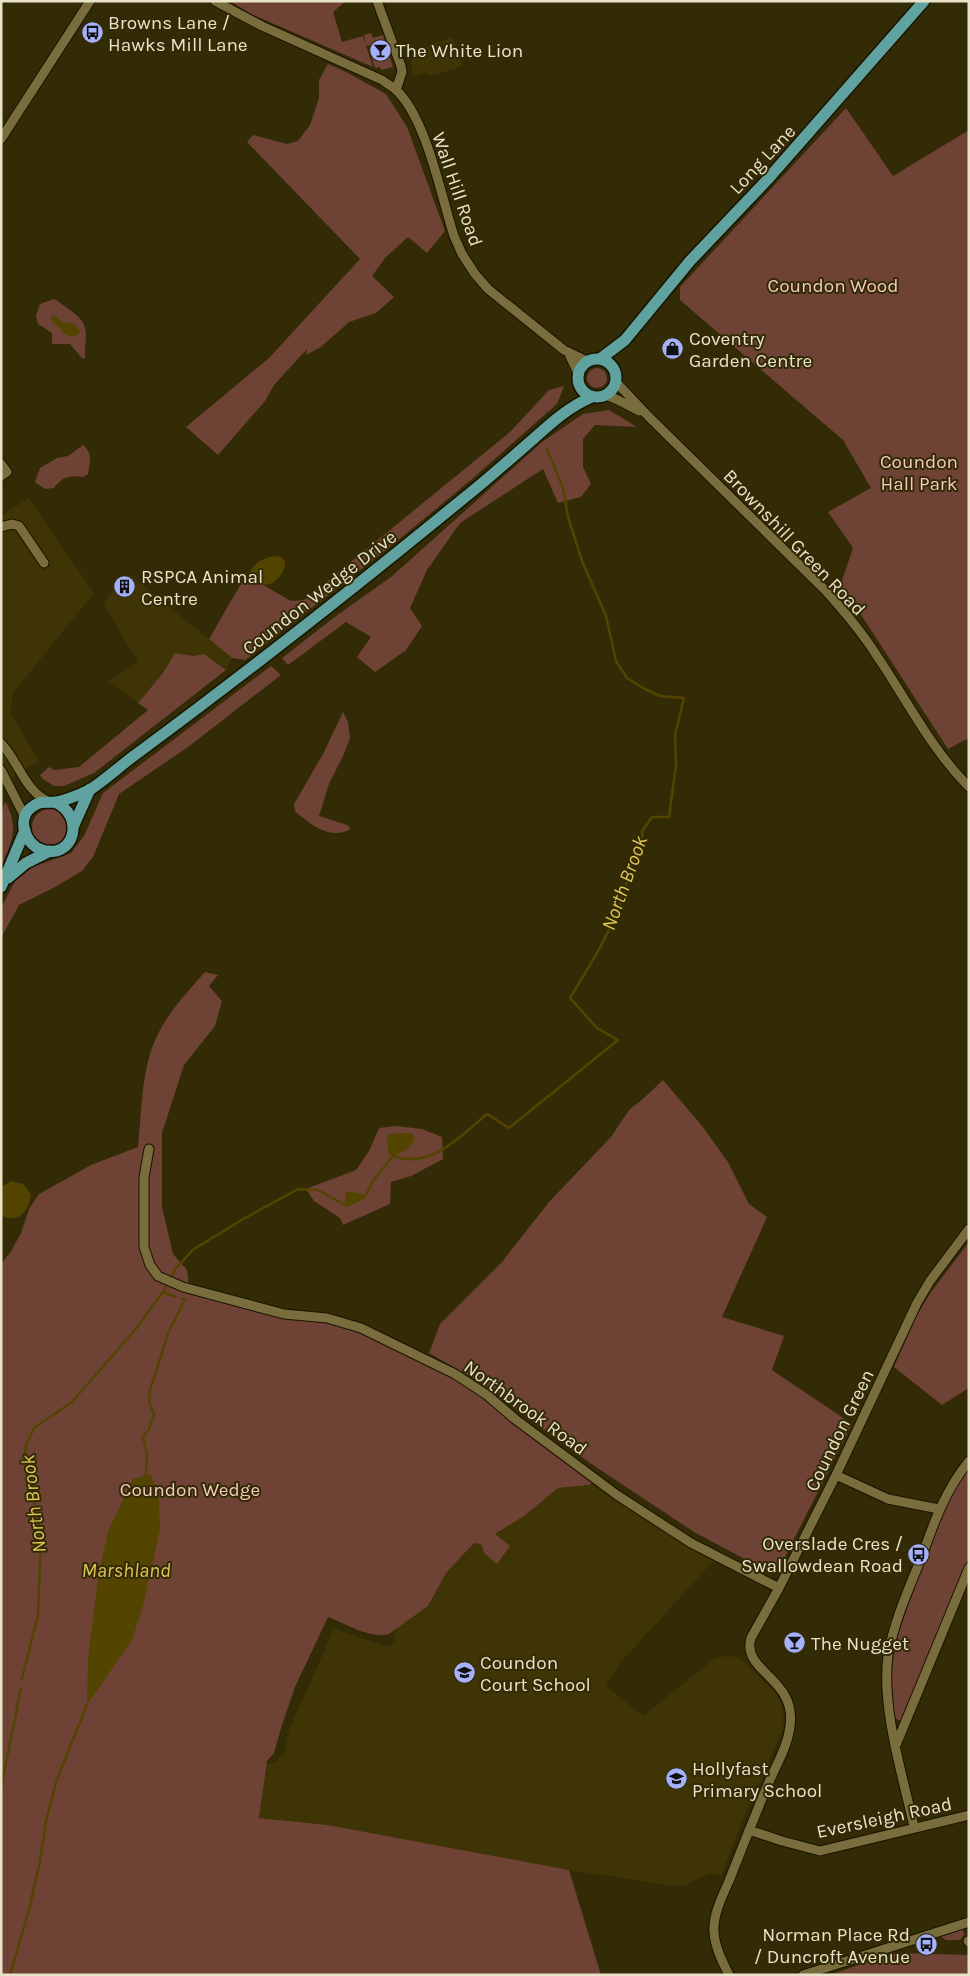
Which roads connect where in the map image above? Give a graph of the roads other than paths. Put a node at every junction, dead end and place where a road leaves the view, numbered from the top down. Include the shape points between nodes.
1 (90, 1) edge
2 (215, 1) edge
3 (377, 1) edge
4 (924, 1) edge
5 (396, 90) junction
6 (1, 139) edge
7 (624, 340) junction
8 (568, 354) junction
9 (600, 359) junction
10 (587, 361) junction
11 (614, 369) junction
12 (578, 378) junction
13 (616, 382) junction
14 (606, 396) junction
15 (592, 397) junction
16 (563, 413) junction
17 (648, 416) junction
18 (1, 464) edge
19 (7, 476) edge
20 (1, 527) edge
21 (44, 563) dead end
22 (1, 743) edge
23 (1, 770) edge
24 (969, 787) edge
25 (90, 790) junction
26 (51, 801) junction
27 (25, 817) junction
28 (74, 825) junction
29 (25, 830) junction
30 (50, 851) junction
31 (3, 884) edge
32 (149, 1148) dead end
33 (969, 1229) edge
34 (969, 1461) edge
35 (836, 1475) junction
36 (939, 1509) junction
37 (969, 1568) edge
38 (780, 1588) junction
39 (896, 1745) junction
40 (969, 1815) edge
41 (914, 1827) junction
42 (749, 1830) junction
43 (969, 1922) edge
44 (729, 1975) edge
45 (803, 1975) edge

1 - 6 street
2 - 5 street via 262,26 382,80
3 - 5 street via 401,66
4 - 7 main road, Long Lane via 774,173 690,261
5 - 8 street, Wall Hill Road via 418,122 454,236 475,274 488,289
7 - 9 main road, Long Lane
7 - 11 main road, Long Lane
8 - 10 street, Wall Hill Road
8 - 12 street, Wall Hill Road
9 - 10 main road
9 - 11 main road
10 - 12 main road via 582,365
11 - 13 main road
12 - 15 main road via 581,390
12 - 16 main road, Coundon Wedge Drive via 575,393
13 - 14 main road
13 - 17 street, Brownshill Green Road
14 - 15 main road
14 - 17 street
15 - 16 main road, Coundon Wedge Drive
16 - 25 main road, Coundon Wedge Drive via 357,585
17 - 24 street, Brownshill Green Road via 850,617 928,737
18 - 19 street
20 - 21 street via 19,526
22 - 26 street via 32,790
23 - 27 street
25 - 26 main road, Coundon Wedge Drive
25 - 28 main road, Coundon Wedge Drive
26 - 27 main road, Coundon Wedge Drive via 33,806
26 - 28 main road via 67,809
27 - 29 main road, Coundon Wedge Drive
28 - 30 main road, Coundon Wedge Drive via 68,844
29 - 30 main road via 35,847
29 - 31 main road, Coundon Wedge Drive
30 - 31 main road, Coundon Wedge Drive via 26,862
32 - 38 street, Northbrook Road via 144,1177 144,1247 158,1276 183,1287 284,1314 327,1318 361,1328 455,1374 633,1506 691,1543
33 - 35 street, Coundon Green via 917,1303
34 - 36 street
35 - 36 street via 888,1500
35 - 38 street, Coundon Green
36 - 39 street via 889,1652 887,1700
37 - 39 street
38 - 42 street, Coundon Green via 750,1638 749,1651 754,1661 781,1688 791,1716 785,1746
39 - 41 street
40 - 41 street, Eversleigh Road
41 - 42 street, Eversleigh Road via 815,1851
42 - 44 street via 714,1923 715,1943
43 - 45 street

